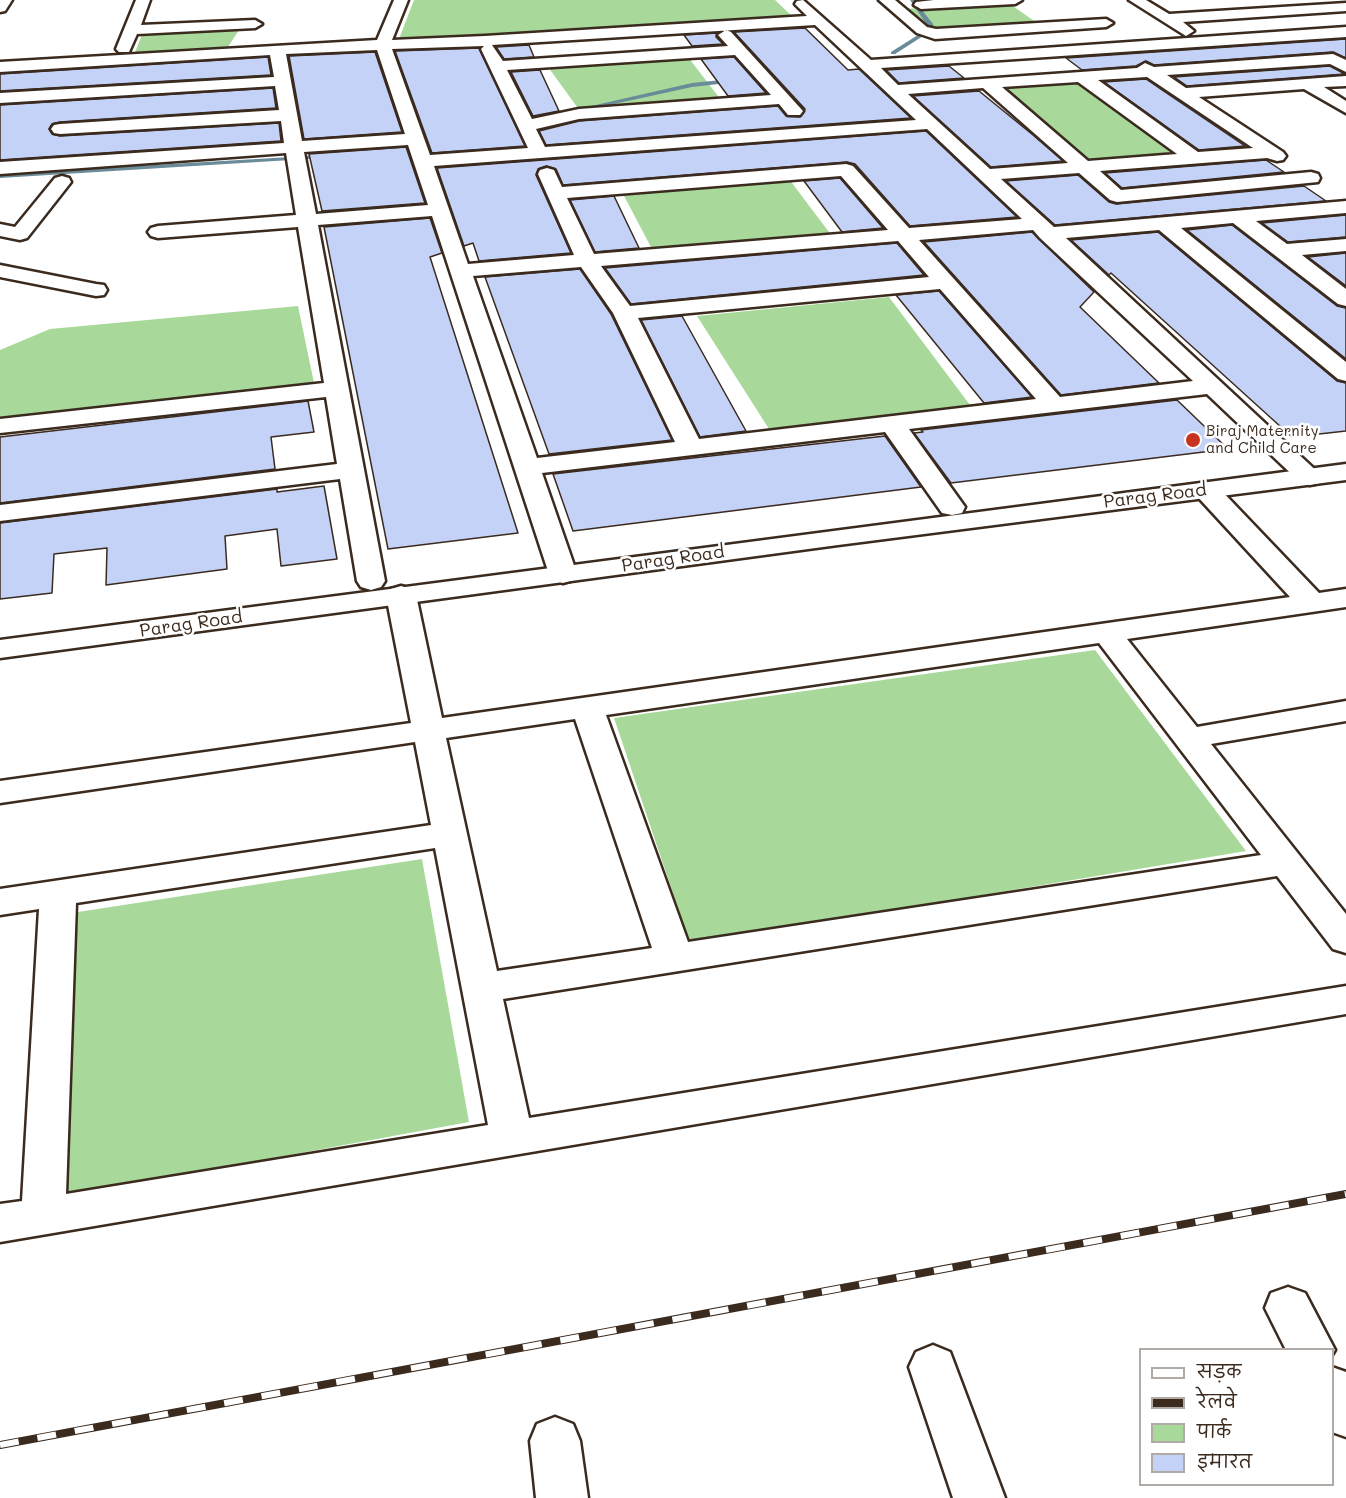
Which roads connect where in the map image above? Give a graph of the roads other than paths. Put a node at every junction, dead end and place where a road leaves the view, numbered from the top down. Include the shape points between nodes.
1 (5, 0) edge
2 (143, 0) edge
3 (401, 0) edge
4 (886, 0) edge
5 (1009, 0) edge
6 (1015, 0) edge
7 (1136, 0) edge
8 (1198, 0) edge
9 (1261, 0) edge
10 (808, 5) edge
11 (921, 5) dead end
12 (0, 8) edge
13 (264, 8) dead end
14 (1346, 8) edge
15 (1088, 12) dead end
16 (1282, 12) junction
17 (1223, 15) junction
18 (1167, 19) junction
19 (255, 24) junction
20 (1106, 24) junction
21 (718, 26) junction
22 (1045, 27) junction
23 (132, 30) junction
24 (1346, 32) edge
25 (485, 41) junction
26 (1203, 41) junction
27 (383, 44) junction
28 (1138, 45) junction
29 (1112, 47) junction
30 (277, 50) junction
31 (740, 50) junction
32 (238, 52) junction
33 (120, 59) junction
34 (865, 65) junction
35 (497, 66) junction
36 (0, 67) edge
37 (1346, 67) edge
38 (1150, 72) junction
39 (1082, 76) junction
40 (282, 81) junction
41 (1346, 81) edge
42 (987, 83) junction
43 (1307, 84) junction
44 (892, 90) junction
45 (75, 93) junction
46 (1183, 93) junction
47 (0, 98) edge
48 (783, 99) junction
49 (1346, 108) edge
50 (288, 115) junction
51 (524, 122) junction
52 (929, 124) junction
53 (60, 129) junction
54 (813, 133) junction
55 (676, 143) junction
56 (418, 148) junction
57 (1270, 152) junction
58 (540, 153) junction
59 (296, 154) junction
60 (1194, 158) junction
61 (45, 165) junction
62 (1081, 167) junction
63 (0, 168) edge
64 (984, 175) junction
65 (1311, 178) junction
66 (699, 181) junction
67 (62, 182) dead end
68 (1346, 202) edge
69 (1346, 207) edge
70 (439, 210) junction
71 (1238, 217) junction
72 (308, 220) junction
73 (1163, 223) junction
74 (1042, 229) junction
75 (0, 230) edge
76 (158, 232) dead end
77 (904, 235) junction
78 (1346, 245) edge
79 (1283, 251) junction
80 (586, 260) junction
81 (0, 271) edge
82 (460, 271) junction
83 (946, 282) junction
84 (96, 290) dead end
85 (1346, 299) edge
86 (624, 313) junction
87 (1344, 370) edge
88 (1212, 386) junction
89 (337, 389) junction
90 (1054, 405) junction
91 (892, 424) junction
92 (0, 426) edge
93 (691, 448) junction
94 (1346, 457) edge
95 (528, 467) junction
96 (352, 470) junction
97 (1303, 470) junction
98 (1346, 472) edge
99 (1206, 490) junction
100 (952, 507) junction
101 (0, 513) edge
102 (561, 566) junction
103 (386, 588) junction
104 (1346, 598) edge
105 (1312, 603) junction
106 (0, 630) edge
107 (1106, 632) junction
108 (0, 649) edge
109 (587, 707) junction
110 (1346, 711) edge
111 (428, 730) junction
112 (1189, 738) junction
113 (0, 792) edge
114 (449, 834) junction
115 (1286, 863) junction
116 (58, 893) junction
117 (0, 902) edge
118 (1346, 940) edge
119 (675, 958) junction
120 (481, 988) junction
121 (1346, 1000) edge
122 (512, 1139) junction
123 (43, 1216) junction
124 (0, 1223) edge
125 (1288, 1308) dead end
126 (1310, 1348) edge
127 (933, 1367) dead end
128 (1334, 1393) edge
129 (1346, 1414) edge
130 (555, 1440) dead end
131 (562, 1498) edge
132 (979, 1498) edge

1 - 12 street
2 - 23 street
3 - 27 street
4 - 22 street via 929,32
5 - 6 street
5 - 11 street
5 - 22 street
7 - 18 street
8 - 17 street
9 - 16 street
10 - 21 street
10 - 34 street
13 - 19 street
14 - 16 street
15 - 20 street
16 - 17 street
17 - 18 street
18 - 26 street
19 - 23 street
19 - 32 street
20 - 22 street
20 - 28 street
21 - 25 street
21 - 31 street
23 - 33 street
24 - 26 street
25 - 27 street
25 - 35 street
26 - 28 street
27 - 30 street
27 - 56 street
28 - 29 street
29 - 34 street
29 - 38 street
30 - 32 street
30 - 40 street
31 - 35 street
31 - 48 street
32 - 33 street
33 - 36 street
34 - 44 street
35 - 51 street
37 - 38 street via 1333,59
38 - 39 street
38 - 46 street
39 - 42 street
39 - 60 street
40 - 45 street
40 - 50 street
41 - 43 street
42 - 44 street
42 - 62 street
43 - 46 street
43 - 49 street
44 - 52 street
45 - 47 street
45 - 53 street
46 - 57 street
48 - 51 street via 579,114
48 - 54 street
50 - 53 street
50 - 59 street
51 - 58 street
52 - 54 street
52 - 64 street
53 - 61 street
54 - 55 street
55 - 58 street
55 - 66 street
56 - 58 street
56 - 59 street
56 - 70 street
57 - 60 street
57 - 65 street
59 - 61 street
59 - 72 street
60 - 62 street
61 - 63 street
62 - 64 street
62 - 65 street via 1117,196
64 - 74 street
65 - 68 street
66 - 77 street via 846,170
66 - 80 street via 550,183
67 - 75 street via 20,234
69 - 71 street
70 - 72 street
70 - 82 street
71 - 73 street
71 - 79 street
72 - 76 street
72 - 89 street
73 - 74 street
73 - 87 street
74 - 77 street
74 - 88 street
77 - 80 street
77 - 83 street
78 - 79 street
79 - 85 street
80 - 82 street
80 - 86 street
81 - 84 street
82 - 95 street
83 - 86 street
83 - 90 street
86 - 93 street
88 - 90 street
88 - 97 street
89 - 92 street
89 - 96 street
90 - 91 street
91 - 93 street
91 - 100 street
93 - 95 street
94 - 97 street, Parag Road
95 - 102 street
96 - 101 street
96 - 103 street
97 - 98 street, Parag Road
97 - 99 street, Parag Road
97 - 100 street, Parag Road
99 - 102 street, Parag Road
99 - 105 street
100 - 102 street, Parag Road
102 - 103 street, Parag Road
103 - 106 street, Parag Road
103 - 108 street, Parag Road
103 - 111 street
104 - 105 street
105 - 107 street
107 - 109 street
107 - 112 street
109 - 111 street
109 - 119 street
110 - 112 street
111 - 113 street
111 - 114 street
112 - 115 street
114 - 116 street
114 - 120 street
115 - 118 street
115 - 119 street
116 - 117 street
116 - 123 street
119 - 120 street
120 - 122 street
121 - 122 street
122 - 123 street
123 - 124 street
125 - 126 street
127 - 132 street
128 - 129 street
130 - 131 street

